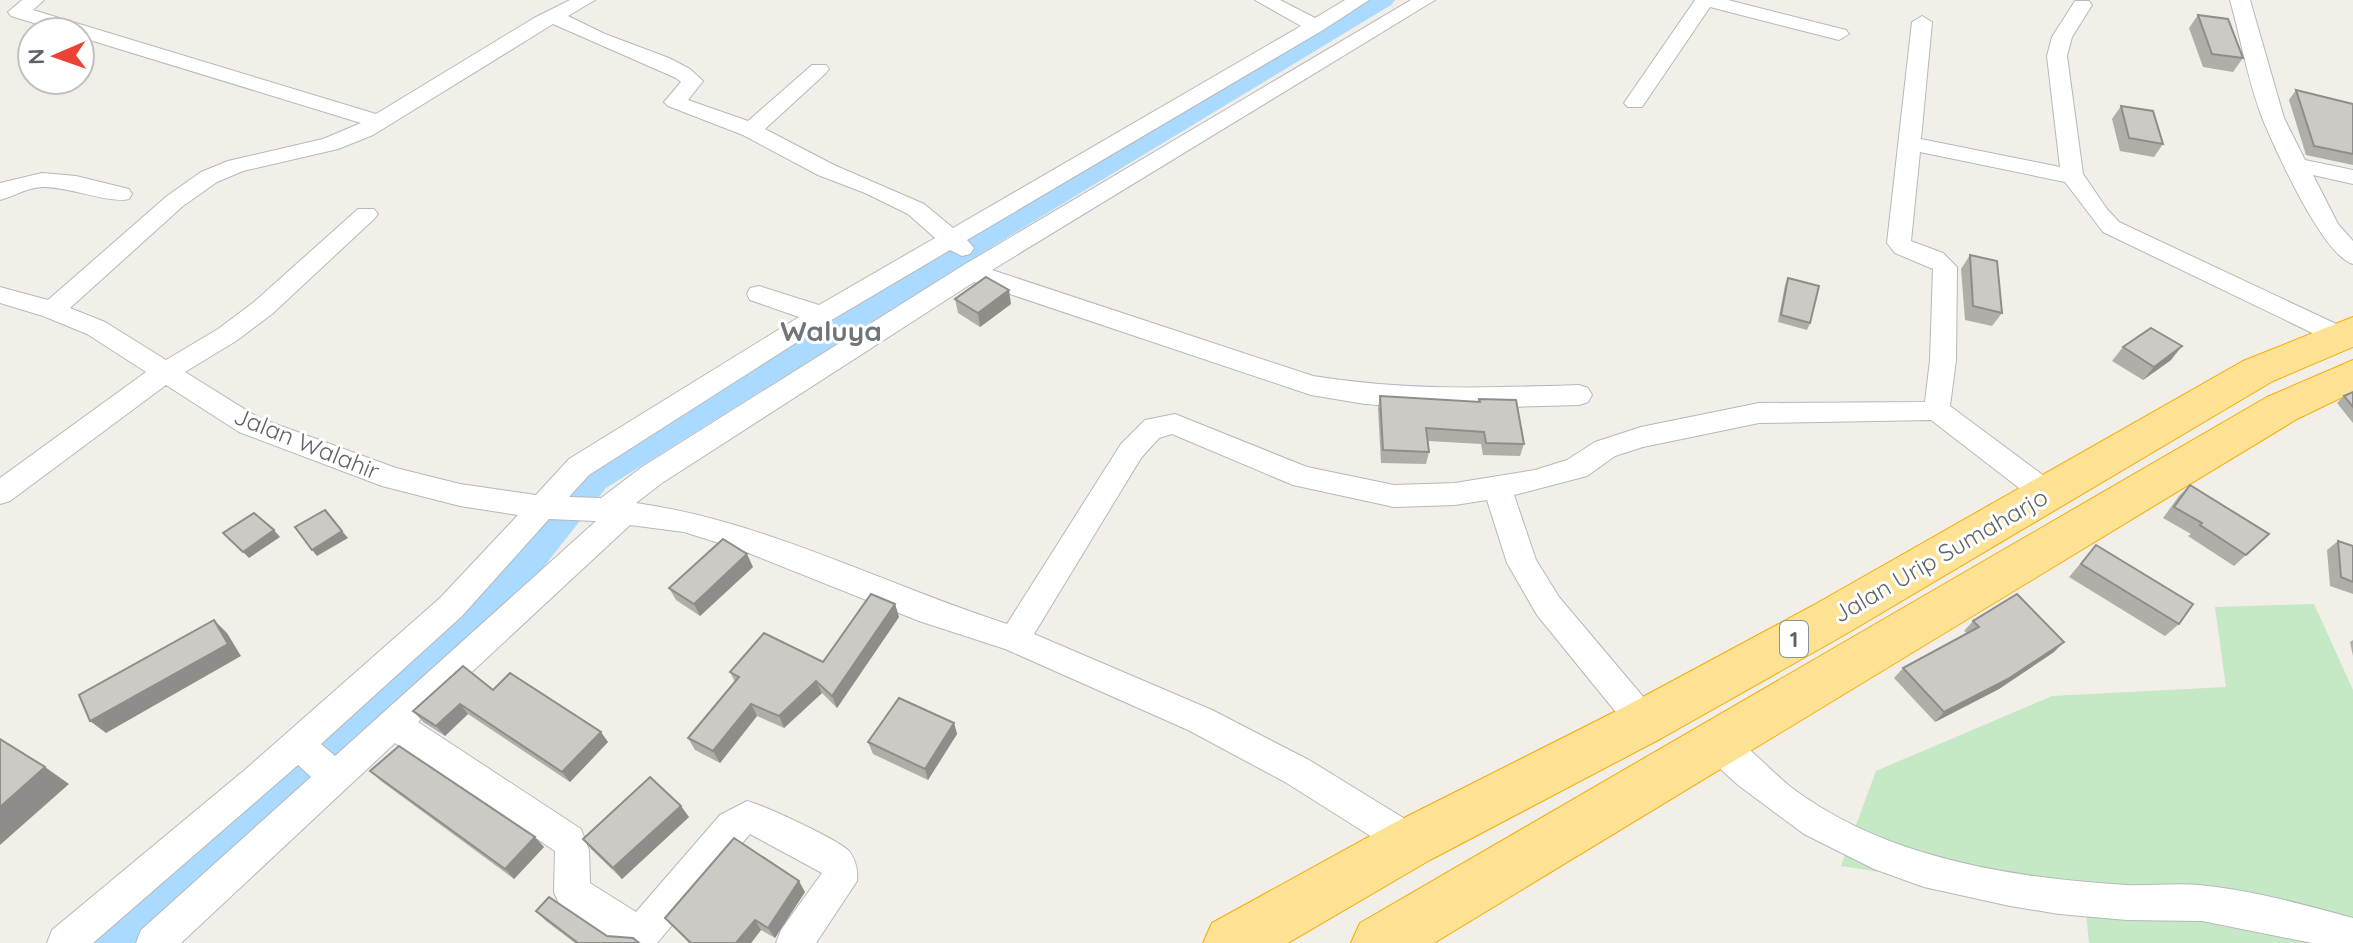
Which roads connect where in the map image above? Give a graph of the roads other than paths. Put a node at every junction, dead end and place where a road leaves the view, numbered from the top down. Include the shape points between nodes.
1 (34, 0) edge
2 (585, 0) edge
3 (1265, 0) edge
4 (1359, 0) edge
5 (1425, 0) edge
6 (1705, 0) edge
7 (2240, 0) edge
8 (2082, 5) dead end
9 (553, 16) junction
10 (1922, 22) dead end
11 (1316, 26) junction
12 (1839, 34) dead end
13 (819, 69) dead end
14 (1635, 103) dead end
15 (379, 122) junction
16 (751, 130) junction
17 (1909, 143) junction
18 (2297, 165) junction
19 (2072, 177) junction
20 (2353, 177) edge
21 (0, 193) edge
22 (121, 194) dead end
23 (366, 214) dead end
24 (970, 256) junction
25 (2353, 256) edge
26 (759, 294) dead end
27 (0, 295) edge
28 (52, 310) junction
29 (821, 315) junction
30 (2349, 348) edge
31 (164, 373) junction
32 (1579, 395) dead end
33 (1935, 409) junction
34 (1497, 487) junction
35 (0, 493) edge
36 (2046, 493) junction
37 (547, 508) junction
38 (609, 510) junction
39 (475, 620) junction
40 (1014, 639) junction
41 (1644, 722) junction
42 (395, 725) junction
43 (1716, 743) junction
44 (302, 748) junction
45 (334, 776) junction
46 (1411, 842) junction
47 (2353, 936) edge
48 (65, 943) edge
49 (154, 943) edge
50 (794, 943) edge
51 (1232, 943) edge
52 (1380, 943) edge

1 - 15 street via 18,12
2 - 9 street
3 - 11 street
4 - 11 street
5 - 24 street
6 - 12 street
6 - 14 street
7 - 18 street via 2273,118
8 - 19 street via 2057,56
9 - 15 street
9 - 16 street via 668,64 693,81 675,102
10 - 17 street
11 - 24 street
13 - 16 street
15 - 28 street via 330,144 209,177
16 - 24 street via 916,209
17 - 19 street
17 - 33 street via 1899,243 1945,267 1942,373
18 - 20 street
18 - 25 street via 2328,228
19 - 30 street via 2081,183 2098,218 2111,227
21 - 22 street via 17,182 33,182 83,183
23 - 31 street via 263,308
24 - 29 street
24 - 32 street via 1311,385 1431,399
24 - 38 street
26 - 29 street
27 - 28 street, Jalan Walahir
28 - 31 street, Jalan Walahir via 96,328
29 - 37 street via 579,467
30 - 36 highway, Jalan Urip Sumaharjo / 1 via 2258,371
30 - 43 highway, Jalan Urip Sumaharjo / 1 via 2282,408
31 - 35 street
31 - 37 street, Jalan Walahir via 249,425 392,478
33 - 34 street via 1759,413 1701,423 1605,449 1577,468
33 - 36 street
34 - 40 street via 1394,496 1303,477 1175,424 1158,424 1131,451
34 - 41 street via 1522,563 1542,596
36 - 41 highway, Jalan Urip Sumaharjo / 1
37 - 38 street, Jalan Walahir
37 - 39 street
38 - 39 street
38 - 40 street, Jalan Walahir via 684,521 749,541
39 - 42 street
39 - 44 street
40 - 46 street, Jalan Walahir via 1200,720 1297,771
41 - 46 highway, Jalan Urip Sumaharjo / 1
42 - 45 street
42 - 50 street via 569,841 572,892 632,931 651,924 732,827 747,817 835,861 839,881
43 - 47 street via 1785,803 1843,839 1906,866 2034,893 2221,906
43 - 52 highway, Jalan Urip Sumaharjo / 1
44 - 45 street
44 - 48 street
45 - 49 street
46 - 51 highway, Jalan Urip Sumaharjo / 1

